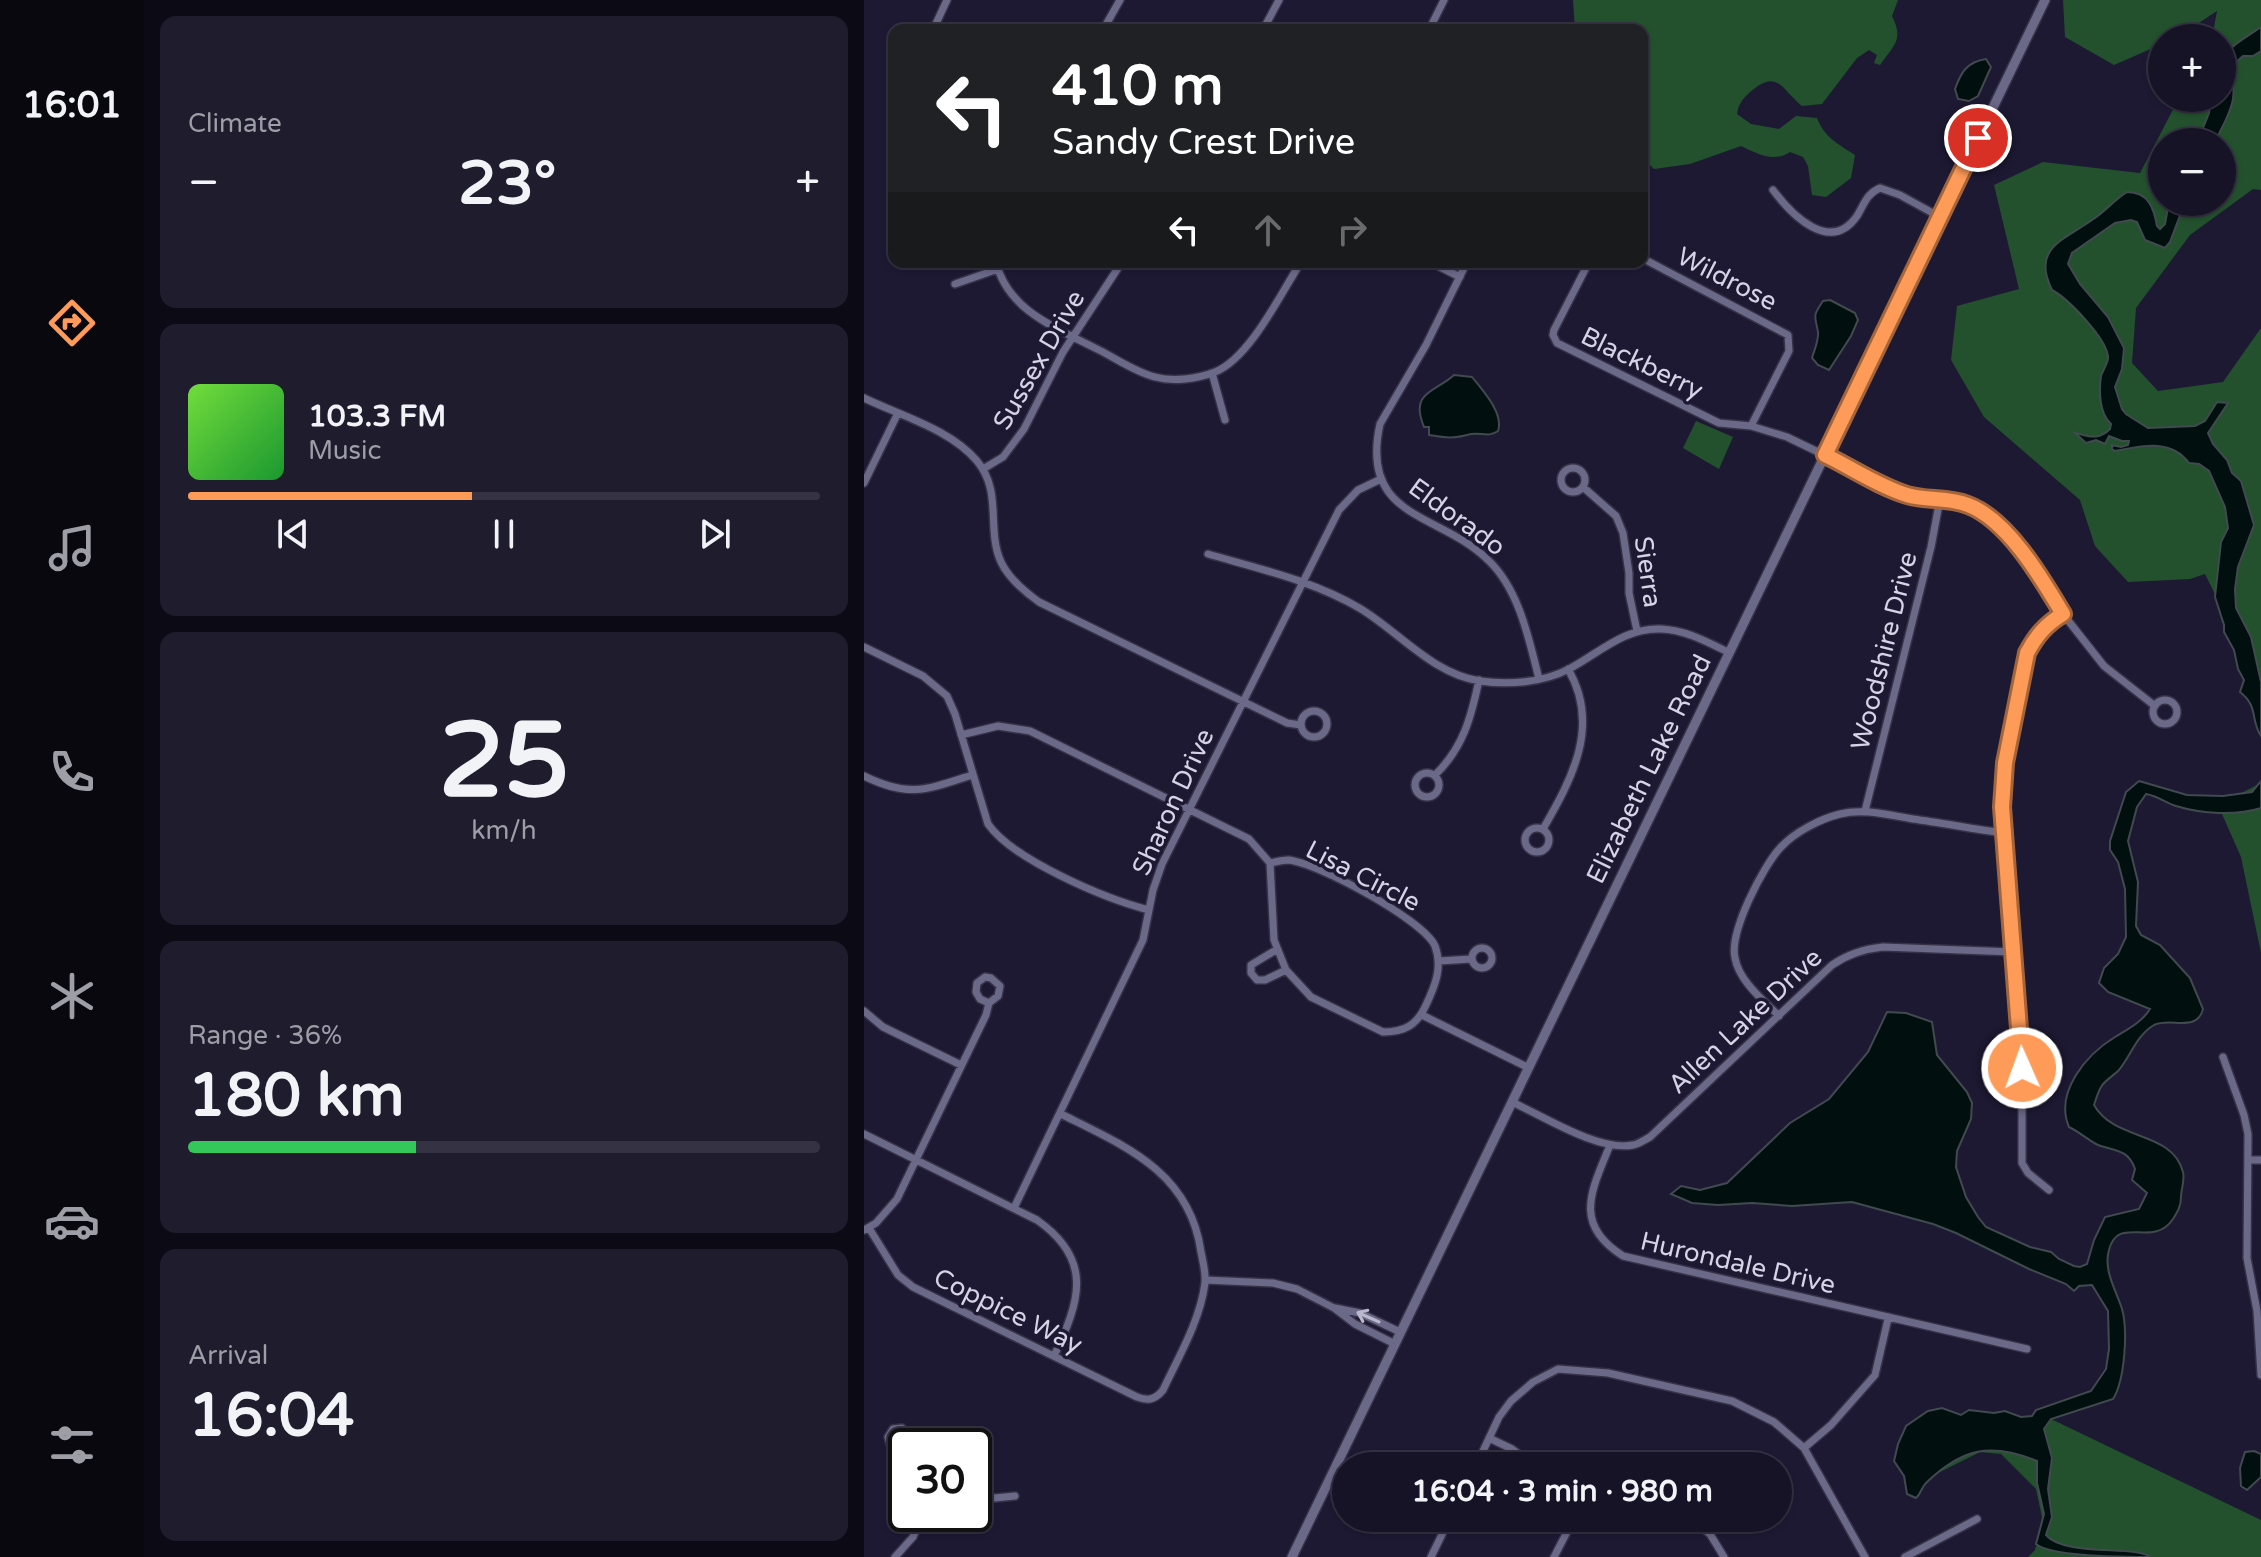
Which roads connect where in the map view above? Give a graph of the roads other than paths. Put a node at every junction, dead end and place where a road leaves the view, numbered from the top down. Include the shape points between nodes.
1 (947, 0) edge
2 (1120, 0) edge
3 (1279, 0) edge
4 (1444, 0) edge
5 (2045, 0) edge
6 (936, 24) edge
7 (1106, 24) edge
8 (1266, 24) edge
9 (1432, 24) edge
10 (1773, 190) dead end
11 (1940, 217) junction
12 (1648, 261) edge
13 (992, 268) edge
14 (998, 268) edge
15 (1118, 268) edge
16 (1297, 268) edge
17 (1442, 268) edge
18 (1464, 268) edge
19 (1586, 268) edge
20 (1460, 277) junction
21 (955, 284) dead end
22 (1072, 337) junction
23 (1212, 373) junction
24 (864, 398) edge
25 (897, 415) junction
26 (1225, 420) dead end
27 (1751, 426) junction
28 (1825, 455) junction
29 (983, 469) junction
30 (1381, 479) junction
31 (864, 483) edge
32 (1583, 487) dead end
33 (1940, 499) junction
34 (1208, 554) dead end
35 (1301, 582) junction
36 (2063, 614) junction
37 (1637, 631) junction
38 (864, 647) edge
39 (1730, 653) junction
40 (1568, 669) junction
41 (1539, 679) junction
42 (1479, 680) junction
43 (1242, 702) junction
44 (2155, 706) dead end
45 (1301, 725) dead end
46 (961, 735) junction
47 (972, 775) junction
48 (1435, 775) dead end
49 (864, 776) edge
50 (1190, 809) junction
51 (1865, 811) junction
52 (1543, 829) dead end
53 (2004, 833) junction
54 (1270, 863) junction
55 (1149, 910) junction
56 (1276, 950) junction
57 (2013, 952) junction
58 (1471, 959) dead end
59 (1439, 961) junction
60 (1286, 970) junction
61 (989, 1003) dead end
62 (864, 1011) edge
63 (1422, 1015) junction
64 (1779, 1016) junction
65 (2223, 1057) dead end
66 (961, 1065) junction
67 (1529, 1068) junction
68 (1512, 1102) junction
69 (1061, 1114) junction
70 (864, 1134) edge
71 (1610, 1145) junction
72 (916, 1159) junction
73 (2249, 1160) junction
74 (2261, 1160) edge
75 (2049, 1190) dead end
76 (1014, 1208) junction
77 (867, 1229) edge
78 (1205, 1280) junction
79 (1334, 1308) junction
80 (1888, 1319) junction
81 (1400, 1332) junction
82 (1395, 1344) junction
83 (2027, 1349) dead end
84 (1054, 1356) junction
85 (2261, 1375) edge
86 (1489, 1438) junction
87 (1804, 1448) junction
88 (1482, 1452) edge
89 (1516, 1452) edge
90 (1015, 1496) dead end
91 (992, 1498) edge
92 (1977, 1519) dead end
93 (915, 1532) edge
94 (1443, 1532) edge
95 (1567, 1532) edge
96 (1708, 1532) edge
97 (895, 1557) edge
98 (1292, 1557) edge
99 (1431, 1557) edge
100 (1554, 1557) edge
101 (1724, 1557) edge
102 (1865, 1557) edge
103 (1905, 1557) edge

1 - 6 street
2 - 7 street
3 - 8 street
4 - 9 street
5 - 11 street, Elizabeth Lake Road
10 - 11 street via 1802,222 1833,233 1845,229 1872,191 1880,188
11 - 28 street, Elizabeth Lake Road
12 - 27 street, Wildrose via 1793,339
13 - 21 street
14 - 22 street via 1008,291 1027,311
15 - 22 street, Sussex Drive
16 - 23 street via 1247,345
17 - 20 street
18 - 20 street, Eldorado
19 - 27 street, Blackberry via 1554,330 1557,343 1719,423
20 - 30 street, Eldorado via 1380,424
22 - 23 street via 1154,377 1183,380
22 - 29 street, Sussex Drive via 1024,429 1003,457
23 - 26 street
24 - 25 street
25 - 29 street via 954,441
25 - 31 street
27 - 28 street
28 - 33 street via 1905,494
28 - 39 street, Elizabeth Lake Road
29 - 43 street via 991,486 1001,562 1023,590
30 - 35 street, Sharon Drive via 1347,499
30 - 41 street, Eldorado via 1402,508 1472,546 1497,570 1515,602
32 - 37 street, Sierra via 1616,516 1623,533
33 - 36 street via 1987,516 2037,570
33 - 51 street, Woodshire Drive
34 - 35 street
35 - 42 street via 1361,609 1433,662
35 - 43 street, Sharon Drive
36 - 44 street via 2104,666
36 - 53 street via 2049,622 2027,653 2005,763
37 - 39 street via 1682,632
37 - 40 street
38 - 46 street via 935,685 947,696
39 - 67 street, Elizabeth Lake Road
40 - 41 street
40 - 52 street via 1581,695 1583,735
41 - 42 street
42 - 48 street via 1468,729
43 - 45 street
43 - 50 street, Sharon Drive
46 - 47 street
46 - 50 street, Lisa Circle via 998,726 1030,731
47 - 49 street via 905,791
47 - 55 street via 997,837 1050,869
50 - 54 street, Lisa Circle via 1249,839
50 - 55 street, Sharon Drive via 1158,874
51 - 53 street
51 - 64 street via 1826,819 1781,847 1740,918 1734,938 1738,969
53 - 57 street
54 - 56 street, Lisa Circle
54 - 59 street, Lisa Circle via 1300,863 1404,915 1429,936
55 - 69 street, Sharon Drive via 1143,940
56 - 60 street, Lisa Circle
56 - 60 street via 1251,965 1251,973 1265,980
57 - 64 street, Allen Lake Drive via 1865,948 1832,965
57 - 75 street via 2022,1048 2022,1163
58 - 59 street
59 - 63 street
60 - 63 street, Lisa Circle via 1311,997 1383,1032 1409,1028
61 - 66 street
62 - 66 street via 883,1027
63 - 67 street
64 - 71 street, Allen Lake Drive via 1650,1137 1636,1145
65 - 73 street via 2244,1115
66 - 72 street
67 - 68 street, Elizabeth Lake Road
68 - 71 street
68 - 81 street, Elizabeth Lake Road
69 - 76 street, Sharon Drive
69 - 78 street via 1158,1168 1189,1210
70 - 72 street
71 - 80 street, Hurondale Drive via 1589,1210 1611,1249
72 - 76 street
72 - 77 street via 897,1199
73 - 74 street
73 - 85 street via 2247,1258
76 - 84 street via 1054,1232 1075,1270 1077,1302
77 - 84 street, Coppice Way via 898,1275 913,1287
78 - 79 street via 1286,1286
78 - 84 street, Coppice Way via 1188,1338 1154,1399 1137,1397
81 -> 79 street via 1360,1313
79 - 82 street
80 - 83 street, Hurondale Drive
80 - 87 street via 1875,1375
81 - 82 street, Elizabeth Lake Road
82 - 98 street, Elizabeth Lake Road
86 - 87 street via 1516,1396 1557,1365 1732,1401 1774,1422
86 - 88 street
86 - 89 street
87 - 102 street
90 - 91 street
92 - 103 street
93 - 97 street
94 - 99 street
95 - 100 street
96 - 101 street

